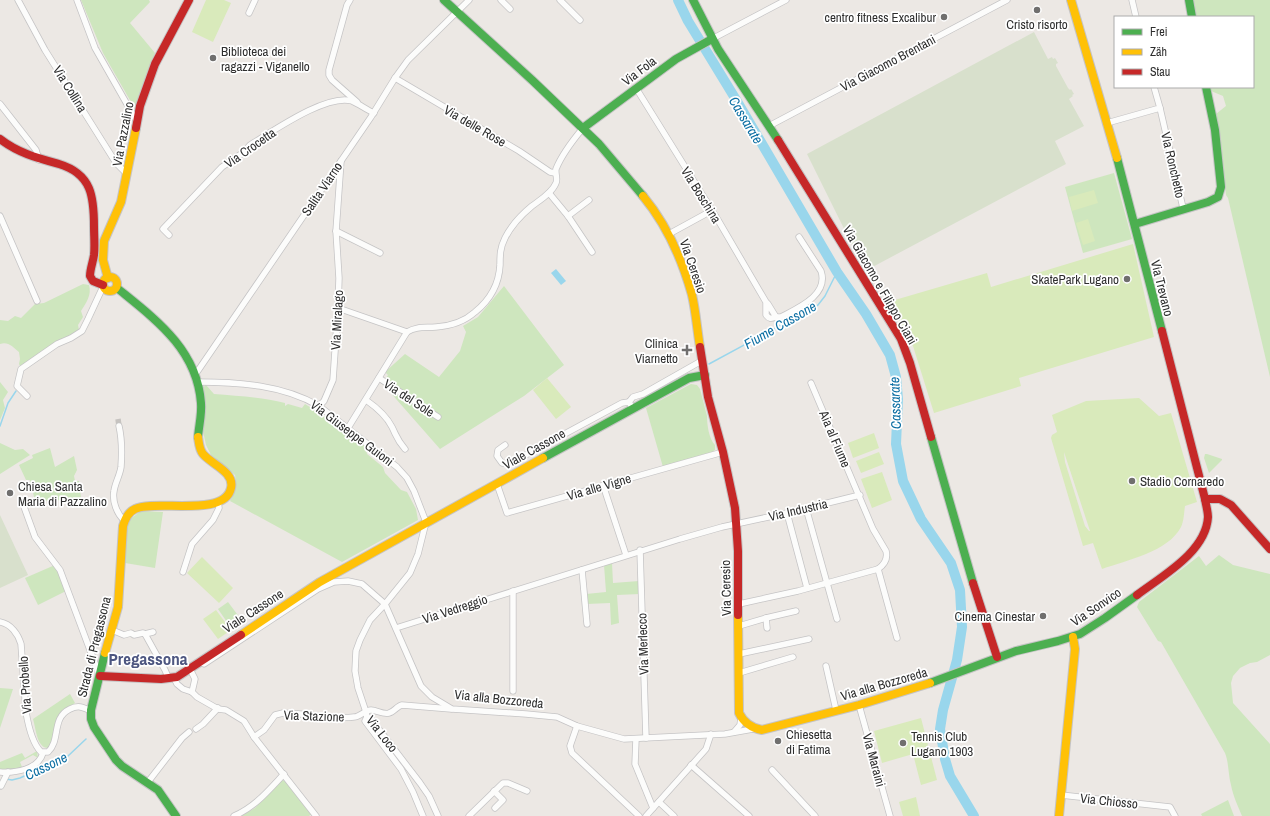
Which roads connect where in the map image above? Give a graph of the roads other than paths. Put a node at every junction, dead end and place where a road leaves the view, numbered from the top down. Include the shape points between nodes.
1 (18, 0) edge
2 (77, 0) edge
3 (189, 0) edge
4 (255, 0) edge
5 (350, 0) edge
6 (444, 0) edge
7 (469, 0) edge
8 (501, 0) edge
9 (560, 0) edge
10 (693, 0) edge
11 (786, 0) edge
12 (1007, 0) edge
13 (1071, 0) edge
14 (1132, 0) edge
15 (1189, 0) edge
16 (510, 9) dead end
17 (458, 12) junction
18 (249, 13) dead end
19 (1136, 16) edge
20 (1192, 16) edge
21 (580, 20) dead end
22 (710, 40) junction
23 (395, 78) junction
24 (636, 88) junction
25 (1154, 88) edge
26 (1206, 88) edge
27 (0, 104) edge
28 (364, 108) junction
29 (1160, 108) junction
30 (374, 113) junction
31 (136, 120) junction
32 (1107, 123) junction
33 (769, 126) junction
34 (583, 128) junction
35 (0, 139) edge
36 (39, 160) junction
37 (341, 161) junction
38 (555, 173) junction
39 (127, 174) junction
40 (549, 193) junction
41 (589, 200) dead end
42 (1196, 206) junction
43 (711, 211) junction
44 (0, 216) edge
45 (568, 216) junction
46 (1135, 224) junction
47 (336, 231) junction
48 (669, 234) junction
49 (169, 235) dead end
50 (799, 237) dead end
51 (592, 252) dead end
52 (380, 253) dead end
53 (105, 283) junction
54 (117, 288) junction
55 (37, 301) dead end
56 (338, 308) junction
57 (407, 332) junction
58 (703, 360) junction
59 (705, 375) junction
60 (196, 378) junction
61 (379, 378) junction
62 (811, 383) dead end
63 (27, 396) dead end
64 (366, 400) junction
65 (320, 406) junction
66 (631, 406) junction
67 (438, 417) dead end
68 (119, 426) tunnel mouth
69 (348, 428) junction
70 (505, 445) dead end
71 (405, 449) dead end
72 (723, 452) junction
73 (497, 484) junction
74 (603, 485) junction
75 (860, 495) junction
76 (1206, 499) junction
77 (218, 501) junction
78 (23, 504) dead end
79 (806, 508) junction
80 (787, 514) junction
81 (124, 520) junction
82 (426, 522) junction
83 (737, 524) junction
84 (1270, 549) edge
85 (640, 550) junction
86 (626, 555) junction
87 (878, 569) junction
88 (582, 570) junction
89 (183, 572) dead end
90 (827, 583) junction
91 (807, 588) junction
92 (513, 591) junction
93 (385, 604) junction
94 (739, 604) junction
95 (796, 611) dead end
96 (766, 618) junction
97 (836, 619) dead end
98 (0, 622) edge
99 (587, 624) dead end
100 (739, 626) junction
101 (396, 628) junction
102 (768, 628) dead end
103 (112, 630) junction
104 (153, 632) dead end
105 (145, 634) junction
106 (1074, 637) junction
107 (897, 638) dead end
108 (809, 639) dead end
109 (739, 654) junction
110 (793, 657) dead end
111 (997, 657) junction
112 (198, 662) junction
113 (826, 666) dead end
114 (190, 668) junction
115 (739, 673) junction
116 (100, 676) junction
117 (173, 680) junction
118 (513, 691) dead end
119 (192, 692) junction
120 (859, 705) junction
121 (218, 708) junction
122 (452, 709) junction
123 (836, 710) junction
124 (91, 711) junction
125 (366, 714) junction
126 (741, 718) junction
127 (577, 726) junction
128 (196, 729) dead end
129 (753, 729) junction
130 (190, 732) dead end
131 (737, 732) junction
132 (711, 734) junction
133 (254, 737) junction
134 (646, 738) junction
135 (636, 739) junction
136 (43, 753) junction
137 (691, 765) junction
138 (772, 770) dead end
139 (0, 772) edge
140 (7, 774) junction
141 (284, 774) junction
142 (148, 782) junction
143 (2, 784) dead end
144 (494, 791) junction
145 (527, 791) dead end
146 (1061, 795) junction
147 (659, 802) junction
148 (495, 808) dead end
149 (653, 808) junction
150 (438, 815) edge
151 (176, 816) edge
152 (234, 816) edge
153 (316, 816) edge
154 (423, 816) edge
155 (469, 816) edge
156 (639, 816) edge
157 (646, 816) edge
158 (674, 816) edge
159 (749, 816) edge
160 (815, 816) edge
161 (888, 816) edge
162 (1059, 816) edge
163 (1175, 816) edge

1 - 39 street, Via Collina via 45,50 116,163
2 - 31 street via 95,48
3 - 31 main road, Via Pazzalino via 155,64
4 - 18 street
5 - 28 street, Via Crocetta via 329,75
6 - 17 main road, Via Ceresio
7 - 17 street
8 - 16 street
9 - 21 street
10 - 22 main road, Via Giacomo e Filippo Ciani
11 - 22 street
12 - 33 street, Via Giacomo Brentani
13 - 32 main road, Via Trevano
14 - 19 street
15 - 20 main road
17 - 23 street, Salita Viarno via 415,52
17 - 34 main road, Via Ceresio
22 - 24 main road, Via Fola via 676,59
22 - 33 main road, Via Giacomo e Filippo Ciani
23 - 30 street, Salita Viarno
23 - 38 street, Via delle Rose
24 - 34 main road, Via Fola
24 - 43 street, Via Boschina
25 - 29 street, Via Ronchetto
26 - 42 main road via 1215,130 1221,187 1218,197
27 - 36 street via 36,150
28 - 30 street, Via Crocetta
28 - 49 street, Via Crocetta via 352,101 334,101 304,112 250,145 222,167 163,229
29 - 32 street
29 - 42 street, Via Ronchetto via 1183,208
30 - 37 street, Salita Viarno
31 - 39 main road, Via Pazzalino
32 - 46 main road, Via Trevano
33 - 111 main road, Via Giacomo e Filippo Ciani via 901,339
34 - 38 street
34 - 48 main road, Via Ceresio via 648,202
35 - 36 main road via 20,153
36 - 53 main road via 72,169 84,178 90,189 94,205 94,246 90,276 93,281
37 - 47 street, Via Miralago
37 - 60 street, Salita Viarno
38 - 40 street via 556,184
39 - 53 main road, Via Pazzalino via 121,202 104,241
40 - 45 street
40 - 57 street via 518,219 508,232 500,249 497,282 493,291 475,312 460,321 437,327 413,328
41 - 45 street
42 - 46 main road
43 - 48 street
43 - 50 street, Via Boschina via 766,302 766,315 772,319 781,317 811,300 821,288 821,271
44 - 55 street
45 - 51 street
46 - 76 main road, Via Trevano via 1168,362
47 - 52 street
47 - 56 street, Via Miralago
48 - 58 main road, Via Ceresio via 690,290
53 - 54 main road via 107,291 111,292
53 - 54 main road via 112,278 116,280
53 - 63 street via 82,331 57,344 21,369 17,386
54 - 60 main road via 176,341 187,356
56 - 57 street
56 - 65 street, Via Miralago via 333,380
57 - 61 street, Via del Sole
58 - 59 main road, Via Ceresio
58 - 66 street, Viale Cassone via 643,394 633,397
59 - 66 main road, Viale Cassone via 688,378
59 - 72 main road, Via Ceresio via 708,397
60 - 65 street, Via Giuseppe Guioni via 275,389
60 - 77 main road via 201,404 200,449 228,473 232,481 228,495
61 - 64 street, Via del Sole
61 - 67 street, Via del Sole
62 - 75 street, Aia al Fiume
64 - 69 street, Via del Sole
64 - 71 street, Via del Sole via 384,415
65 - 69 street, Via Giuseppe Guioni
66 - 70 street, Viale Cassone via 622,403 509,464 502,464 497,456 498,450
66 - 73 main road, Viale Cassone
68 - 81 street via 122,438 121,464 114,492 116,507
69 - 82 street, Via Giuseppe Guioni via 388,459 407,478
72 - 74 street, Via alle Vigne
72 - 83 main road, Via Ceresio
73 - 74 street, Via alle Vigne via 506,514
73 - 82 main road, Viale Cassone
74 - 86 street
75 - 79 street, Via Industria
75 - 87 street, Aia al Fiume via 887,555
76 - 84 main road via 1219,499 1230,505
76 - 106 main road, Via Sonvico via 1208,516 1205,529 1192,552 1106,618
77 - 81 main road via 196,506 139,507 129,513
77 - 89 street via 219,508 213,520 192,544
78 - 116 street via 35,537 62,575
79 - 80 street, Via Industria
79 - 90 street
80 - 83 street, Via Industria
80 - 91 street
81 - 103 main road, Strada di Pregassona via 119,600
82 - 93 street, Via Loco via 410,573
82 - 112 main road, Viale Cassone via 320,582
83 - 85 street, Via Vedreggio
83 - 94 main road, Via Ceresio
85 - 86 street, Via Vedreggio
85 - 134 street, Via Merlecco
86 - 88 street, Via Vedreggio
87 - 90 street
87 - 107 street
88 - 92 street, Via Vedreggio
88 - 99 street
90 - 91 street
90 - 97 street
91 - 94 street
92 - 101 street, Via Vedreggio
92 - 118 street
93 - 101 street, Via alla Bozzoreda
93 - 112 street, Via alla Bozzoreda via 362,584 334,582 318,589 219,656 204,664
93 - 125 street, Via Loco via 370,620 356,650 355,671
94 - 100 main road, Via Ceresio
95 - 96 street, Via Ceresio
96 - 100 street, Via Ceresio
96 - 102 street
98 - 136 street, Via Probello via 11,627 22,644 27,716 37,748
100 - 109 main road, Via Ceresio
101 - 122 street, Via alla Bozzoreda via 421,686 432,697
103 - 105 street via 124,635
103 - 116 main road, Strada di Pregassona
104 - 105 street
105 - 117 street
106 - 111 main road
106 - 146 main road, Via Sonvico
108 - 109 street
109 - 115 main road, Via Ceresio
110 - 115 street
111 - 120 main road, Via alla Bozzoreda via 940,680
112 - 114 main road, Viale Cassone
113 - 123 street, Via alla Bozzoreda
114 - 117 main road, Viale Cassone
114 - 119 street via 194,679
115 - 126 main road, Via Ceresio
116 - 117 main road
116 - 124 main road, Strada di Pregassona
117 - 119 street
119 - 121 street
120 - 123 main road, Via alla Bozzoreda
120 - 161 street, Via Maraini
121 - 128 street
121 - 133 street via 240,718
122 - 125 street, Via Stazione via 402,705 389,713 371,710
122 - 127 street, Via alla Bozzoreda via 557,718
123 - 129 main road, Via alla Bozzoreda via 769,729
124 - 136 street via 76,706 64,713 59,720 52,747
124 - 142 main road, Strada di Pregassona via 94,727 116,760
125 - 133 street, Via Stazione via 337,718 283,713 276,715 264,730
125 - 150 street, Via Loco via 420,783
125 - 154 street via 365,721 401,770
126 - 129 main road
126 - 131 street
127 - 135 street, Via alla Bozzoreda via 619,739
127 - 156 street via 570,746 572,753
129 - 131 street, Via alla Bozzoreda
130 - 142 street via 182,738
131 - 132 street, Via alla Bozzoreda
132 - 134 street, Via alla Bozzoreda
132 - 137 street via 706,749
133 - 141 street
134 - 135 street, Via alla Bozzoreda
135 - 149 street via 635,764
136 - 140 street via 34,764
137 - 147 street
137 - 159 street
138 - 160 street
139 - 140 street
140 - 143 street
141 - 152 street via 258,802
141 - 153 street
142 - 151 main road, Strada di Pregassona via 161,792
144 - 145 street via 503,783
144 - 148 street via 503,800
144 - 155 street
146 - 162 main road, Via Sonvico
146 - 163 street, Via Chiosso via 1170,806
147 - 149 street
147 - 158 street
149 - 157 street

